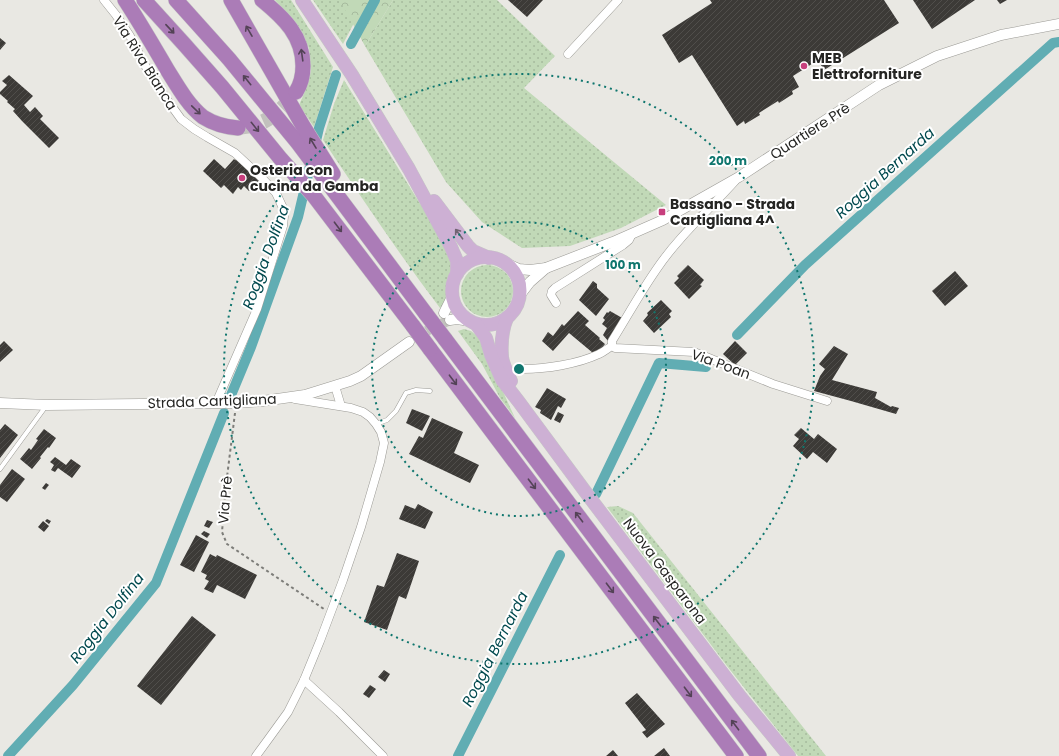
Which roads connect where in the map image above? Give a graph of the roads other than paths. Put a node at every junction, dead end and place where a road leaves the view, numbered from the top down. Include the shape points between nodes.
1 (104, 0) edge
2 (125, 0) edge
3 (144, 0) edge
4 (176, 0) edge
5 (231, 0) edge
6 (262, 0) edge
7 (302, 0) edge
8 (618, 0) edge
9 (1059, 24) edge
10 (568, 54) dead end
11 (296, 92) tunnel mouth
12 (238, 128) tunnel mouth
13 (322, 166) junction
14 (409, 169) junction
15 (739, 176) junction
16 (632, 234) junction
17 (489, 258) junction
18 (503, 262) junction
19 (546, 268) junction
20 (457, 274) junction
21 (453, 295) junction
22 (520, 295) junction
23 (556, 303) dead end
24 (507, 318) junction
25 (473, 322) junction
26 (447, 327) junction
27 (409, 342) tunnel mouth
28 (612, 346) junction
29 (523, 369) dead end
30 (335, 386) junction
31 (430, 391) dead end
32 (289, 398) junction
33 (826, 401) dead end
34 (519, 402) junction
35 (0, 403) edge
36 (216, 403) junction
37 (47, 405) junction
38 (341, 406) junction
39 (376, 424) junction
40 (0, 468) edge
41 (304, 680) junction
42 (256, 756) edge
43 (383, 756) edge
44 (736, 756) edge
45 (759, 756) edge
46 (789, 756) edge

1 - 36 street, Via Riva Bianca via 130,36 148,71 181,118 194,129 235,153 276,193 283,208 283,226 257,309
2 -> 12 highway via 191,105 213,122
3 -> 44 highway, bridge via 314,196
13 -> 4 highway via 298,143 229,59
13 -> 5 highway via 303,126
11 -> 6 highway via 303,71 300,45 288,24
7 - 14 main road via 352,75
8 - 10 street
9 - 15 street, Quartiere Prè via 1001,34 937,56 879,86
13 - 26 highway via 335,178
13 - 26 highway, bridge via 426,314
17 -> 14 main road via 468,246
14 - 20 main road via 451,247 457,261
15 - 16 street, Quartiere Prè via 663,220
15 - 28 street via 686,232 656,270 612,341
16 - 19 street, Quartiere Prè
16 - 23 street via 624,245 555,288 551,295
17 - 18 main road
17 - 20 main road via 476,259
18 - 19 street, Quartiere Prè via 520,269
18 - 22 main road via 516,276 520,285
19 - 22 street, Quartiere Prè
20 - 21 main road
21 - 25 main road, Nuova Gasparona via 461,314
21 - 26 street
22 - 24 main road, Nuova Gasparona via 514,312
24 - 25 main road via 497,324
24 - 34 main road, Nuova Gasparona via 503,327 502,358
25 - 26 street via 457,319
25 - 34 main road, Nuova Gasparona via 486,338 502,380
45 -> 26 highway via 500,413
27 - 30 street, Strada Cartigliana via 361,376
28 - 29 street via 577,362
28 - 33 street, Via Poan via 694,352 773,384
30 - 32 street, Strada Cartigliana
30 - 38 street
31 - 39 lane via 416,390 406,393 396,411 387,420
32 - 36 street, Strada Cartigliana
32 - 38 street
34 - 46 main road, Nuova Gasparona via 734,689
35 - 37 street, Strada Cartigliana
36 - 37 street, Strada Cartigliana
37 - 40 lane
38 - 39 street via 363,412
39 - 41 street via 384,443 362,527
41 - 42 street via 288,712
41 - 43 street

